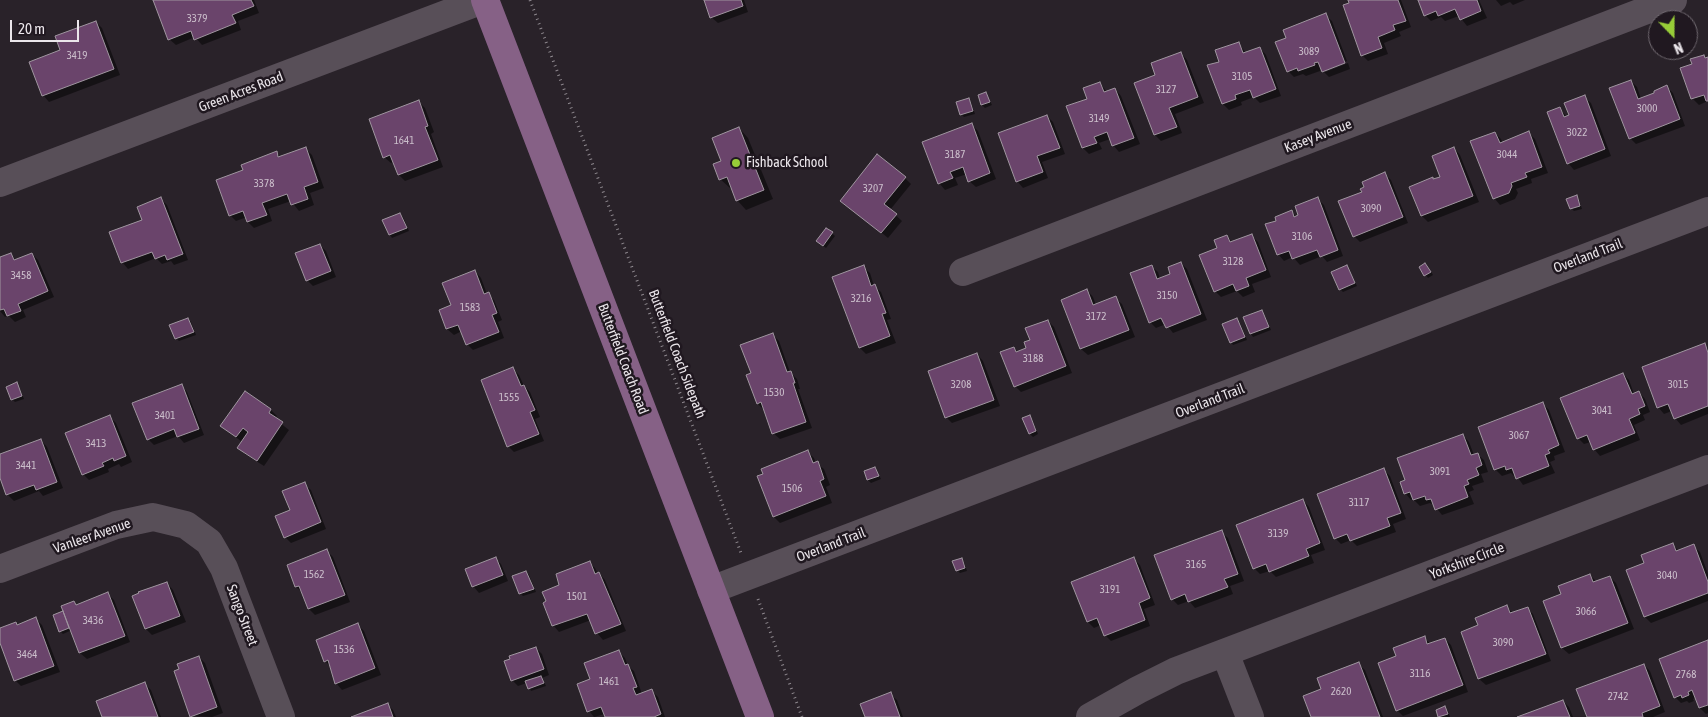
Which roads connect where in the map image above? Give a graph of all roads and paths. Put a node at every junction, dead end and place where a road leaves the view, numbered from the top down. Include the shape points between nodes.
1 (484, 0) edge
2 (530, 0) edge
3 (1673, 0) edge
4 (0, 183) edge
5 (1708, 211) edge
6 (963, 272) dead end
7 (1708, 469) edge
8 (186, 525) joint
9 (742, 556) dead end
10 (0, 569) edge
11 (711, 590) junction
12 (756, 592) dead end
13 (1225, 653) junction
14 (281, 717) edge
15 (760, 717) edge
16 (802, 717) edge
17 (1090, 717) edge
18 (1250, 717) edge

1 - 4 street, Green Acres Road
1 - 11 main road, Butterfield Coach Road
2 - 9 path, Butterfield Coach Sidepath
3 - 6 street, Kasey Avenue
5 - 11 street, Overland Trail
7 - 13 street, Yorkshire Circle
8 - 10 street, Vanleer Avenue via 153,517 116,525
8 - 14 street, Sango Street via 209,542 224,568
11 - 15 main road, Butterfield Coach Road
12 - 16 path
13 - 17 street, Yorkshire Circle via 1176,671
13 - 18 street

